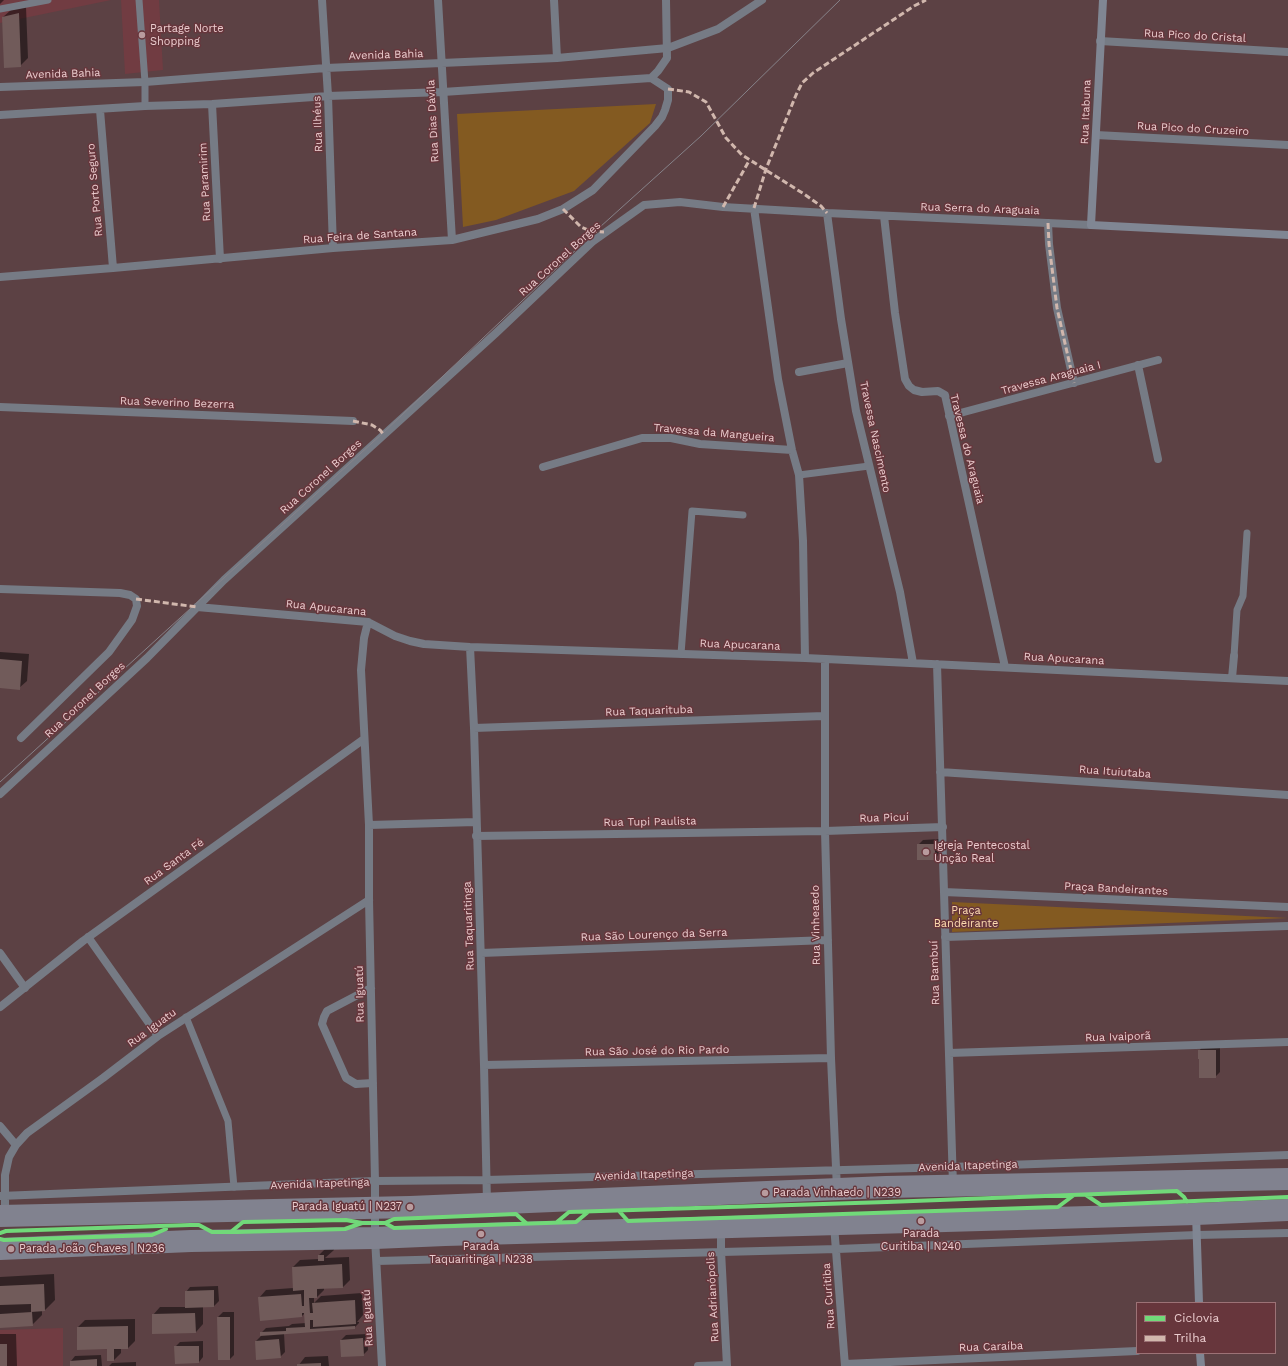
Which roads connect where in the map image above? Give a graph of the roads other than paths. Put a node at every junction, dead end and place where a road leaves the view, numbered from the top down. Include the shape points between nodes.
1 (48, 0) edge
2 (139, 0) edge
3 (322, 0) edge
4 (438, 0) edge
5 (554, 0) edge
6 (666, 0) edge
7 (762, 0) edge
8 (1103, 0) edge
9 (0, 9) edge
10 (1100, 41) junction
11 (668, 48) junction
12 (1288, 52) edge
13 (557, 58) junction
14 (441, 64) junction
15 (326, 68) junction
16 (651, 78) junction
17 (145, 82) junction
18 (0, 87) edge
19 (442, 92) junction
20 (328, 96) junction
21 (212, 104) junction
22 (145, 106) junction
23 (100, 110) junction
24 (0, 116) edge
25 (1096, 136) junction
26 (1288, 145) edge
27 (672, 202) joint
28 (754, 208) junction
29 (827, 213) junction
30 (884, 216) junction
31 (1048, 223) junction
32 (1091, 225) junction
33 (1288, 235) edge
34 (452, 240) junction
35 (333, 248) junction
36 (220, 259) junction
37 (113, 268) junction
38 (0, 277) edge
39 (1158, 360) dead end
40 (848, 362) junction
41 (1138, 365) junction
42 (799, 372) dead end
43 (1074, 383) junction
44 (0, 407) edge
45 (949, 416) junction
46 (353, 421) dead end
47 (792, 450) junction
48 (1158, 459) dead end
49 (869, 466) junction
50 (543, 467) dead end
51 (799, 475) junction
52 (743, 516) dead end
53 (1247, 533) dead end
54 (0, 589) edge
55 (197, 607) junction
56 (368, 622) junction
57 (470, 647) junction
58 (681, 654) junction
59 (1234, 656) joint
60 (805, 658) junction
61 (825, 659) junction
62 (913, 663) junction
63 (937, 664) junction
64 (1005, 667) junction
65 (1232, 678) junction
66 (1288, 681) edge
67 (824, 716) junction
68 (474, 728) junction
69 (21, 738) dead end
70 (364, 739) junction
71 (940, 772) junction
72 (0, 794) edge
73 (1288, 795) edge
74 (476, 822) junction
75 (369, 825) junction
76 (943, 827) junction
77 (825, 831) junction
78 (476, 836) junction
79 (944, 892) junction
80 (369, 900) junction
81 (1288, 907) edge
82 (1288, 926) edge
83 (88, 937) junction
84 (945, 937) junction
85 (828, 940) junction
86 (0, 953) edge
87 (481, 953) junction
88 (26, 988) junction
89 (370, 988) junction
90 (0, 1007) edge
91 (186, 1018) junction
92 (158, 1036) junction
93 (1288, 1042) edge
94 (949, 1053) junction
95 (831, 1058) junction
96 (484, 1066) junction
97 (373, 1083) junction
98 (0, 1126) edge
99 (16, 1145) junction
100 (1288, 1155) edge
101 (952, 1176) junction
102 (837, 1179) junction
103 (1288, 1179) edge
104 (486, 1180) junction
105 (375, 1181) junction
106 (1079, 1183) junction
107 (1288, 1186) edge
108 (234, 1187) junction
109 (596, 1199) junction
110 (541, 1202) junction
111 (487, 1204) junction
112 (2, 1206) edge
113 (374, 1208) junction
114 (219, 1210) junction
115 (1288, 1210) edge
116 (189, 1211) junction
117 (1196, 1214) junction
118 (1078, 1217) junction
119 (834, 1224) junction
120 (721, 1227) junction
121 (596, 1231) junction
122 (543, 1232) junction
123 (1288, 1233) edge
124 (1197, 1235) junction
125 (375, 1238) junction
126 (220, 1240) junction
127 (191, 1241) junction
128 (0, 1249) edge
129 (836, 1249) junction
130 (721, 1251) junction
131 (377, 1261) junction
132 (1199, 1302) edge
133 (1136, 1351) edge
134 (1200, 1354) edge
135 (845, 1365) edge
136 (382, 1366) edge
137 (698, 1366) edge
138 (727, 1366) edge
139 (1201, 1366) edge

1 - 9 lane
2 - 17 lane
3 - 15 street, Rua Ilhéus
4 - 14 street, Rua Dias Dávila
5 - 13 street
6 - 11 street
7 - 11 street, Avenida Bahia via 718,29
8 - 10 street, Rua Itabuna
10 - 12 street, Rua Pico do Cristal
10 - 25 street, Rua Itabuna
11 - 13 street, Avenida Bahia
11 - 16 street via 667,58
13 - 14 street, Avenida Bahia
14 - 15 street, Avenida Bahia
14 - 19 street, Rua Dias Dávila
15 - 17 street, Avenida Bahia
15 - 20 street, Rua Ilhéus
16 - 19 street
16 - 34 street, Rua Feira de Santana via 668,89 668,100 662,117 593,190 563,209 538,219
17 - 18 street, Avenida Bahia
17 - 22 lane
19 - 20 street
19 - 34 street, Rua Dias Dávila
20 - 21 street
20 - 35 street, Rua Ilhéus
21 - 22 street
21 - 36 street, Rua Paramirim
22 - 23 street
23 - 24 street
23 - 37 street, Rua Porto Seguro
25 - 26 street, Rua Pico do Cruzeiro
25 - 32 street, Rua Itabuna
27 - 28 street, Rua Serra do Araguaia
27 - 55 street, Rua Coronel Borges via 644,205 592,242
28 - 29 street, Rua Serra do Araguaia
28 - 47 street, Travessa da Mangueira via 778,379
29 - 30 street, Rua Serra do Araguaia
29 - 40 street, Travessa Nascimento
30 - 31 street, Rua Serra do Araguaia
30 - 45 street, Travessa do Araguaia via 905,379 914,390 941,392
31 - 32 street, Rua Serra do Araguaia
31 - 43 street via 1057,308
32 - 33 street, Rua Serra do Araguaia
34 - 35 street, Rua Feira de Santana
35 - 36 street, Rua Feira de Santana
36 - 37 street, Rua Feira de Santana
37 - 38 street, Rua Feira de Santana
39 - 41 street, Travessa Araguaia I
40 - 42 street
40 - 49 street, Travessa Nascimento
41 - 43 street, Travessa Araguaia I
41 - 48 street
43 - 45 street, Travessa Araguaia I
44 - 46 street, Rua Severino Bezerra
45 - 64 street, Travessa do Araguaia
47 - 50 street, Travessa da Mangueira via 700,444 678,438 649,438 625,442
47 - 51 street, Travessa da Mangueira
49 - 51 lane
49 - 62 street, Travessa Nascimento via 900,592
51 - 60 street, Travessa da Mangueira
52 - 58 lane via 692,511
53 - 59 lane via 1244,596 1237,610
54 - 69 street via 120,593 136,599 137,606 132,620 109,652
55 - 56 street, Rua Apucarana
55 - 72 street, Rua Coronel Borges via 147,658
56 - 57 street, Rua Apucarana via 410,641
56 - 70 street, Rua Iguatú via 361,670
57 - 58 street, Rua Apucarana
57 - 68 street, Rua Taquaritinga
58 - 60 street, Rua Apucarana
59 - 65 street
60 - 61 street, Rua Apucarana
61 - 62 street, Rua Apucarana
61 - 67 street, Rua Vinheaedo
62 - 63 street, Rua Apucarana
63 - 64 street, Rua Apucarana
63 - 71 street, Rua Bambuí
64 - 65 street, Rua Apucarana
65 - 66 street, Rua Apucarana
67 - 68 street, Rua Taquarituba
67 - 77 street, Rua Vinheaedo
68 - 74 street, Rua Taquaritinga
70 - 75 street, Rua Iguatú
70 - 83 street, Rua Santa Fé
71 - 73 street, Rua Ituiutaba
71 - 76 street, Rua Bambuí
74 - 75 street
74 - 78 street, Rua Taquaritinga
75 - 80 street, Rua Iguatú
76 - 77 street, Rua Picuí
76 - 79 street, Rua Bambuí
77 - 78 street, Rua Tupi Paulista
77 - 85 street, Rua Vinheaedo
78 - 87 street, Rua Taquaritinga
79 - 81 street, Praça Bandeirantes
79 - 84 street, Rua Bambuí
80 - 89 street, Rua Iguatú
80 - 91 street, Rua Iguatu
82 - 84 street
83 - 88 street, Rua Santa Fé
83 - 92 street
84 - 94 street, Rua Bambuí
85 - 87 street, Rua São Lourenço da Serra
85 - 95 street, Rua Vinheaedo
86 - 88 street
87 - 96 street, Rua Taquaritinga
88 - 90 street, Rua Santa Fé
89 - 97 street, Rua Iguatú
89 - 97 street via 327,1011 322,1024 346,1078 356,1084
91 - 92 street, Rua Iguatu
91 - 108 lane via 228,1121
92 - 99 street, Rua Iguatu via 27,1133
93 - 94 street, Rua Ivaiporã
94 - 101 street, Rua Bambuí
95 - 96 street, Rua São José do Rio Pardo
95 - 102 street, Rua Vinheaedo
96 - 104 street, Rua Taquaritinga
97 - 105 street, Rua Iguatú
98 - 99 street
99 - 112 street, Rua Iguatu via 6,1169
100 - 101 street, Avenida Itapetinga
101 - 102 main road, Avenida Itapetinga
101 - 106 main road, Avenida Itapetinga
102 - 104 street, Avenida Itapetinga
102 - 109 main road, Avenida Itapetinga
103 - 106 main road, Avenida Itapetinga
104 - 105 street, Avenida Itapetinga
104 - 111 street, Rua Taquaritinga
105 - 108 street, Avenida Itapetinga
105 - 113 street, Rua Iguatú
106 - 118 main road
107 - 117 main road via 1210,1191 1201,1196
108 - 112 street, Avenida Itapetinga
109 - 110 main road, Avenida Itapetinga
109 - 121 main road
110 - 111 main road, Avenida Itapetinga
110 - 122 main road
111 - 113 main road, Avenida Itapetinga
112 - 116 main road, Avenida Itapetinga
113 - 114 main road, Avenida Itapetinga
113 - 125 street, Rua Iguatú
114 - 116 main road, Avenida Itapetinga
114 - 126 main road
115 - 117 main road
116 - 127 main road
117 - 118 main road
117 - 124 street
118 - 119 main road
119 - 120 main road
119 - 129 street, Rua Curitiba
120 - 121 main road
120 - 130 street, Rua Adrianópolis
121 - 122 main road
122 - 125 main road
123 - 124 street
124 - 129 street
124 - 132 street
125 - 126 main road
125 - 131 street, Rua Iguatú
126 - 127 main road
127 - 128 main road
129 - 130 street
129 - 135 street, Rua Curitiba
130 - 131 street
130 - 138 street, Rua Adrianópolis
131 - 136 street, Rua Iguatú
133 - 135 street, Rua Caraíba
134 - 139 street
137 - 138 street

